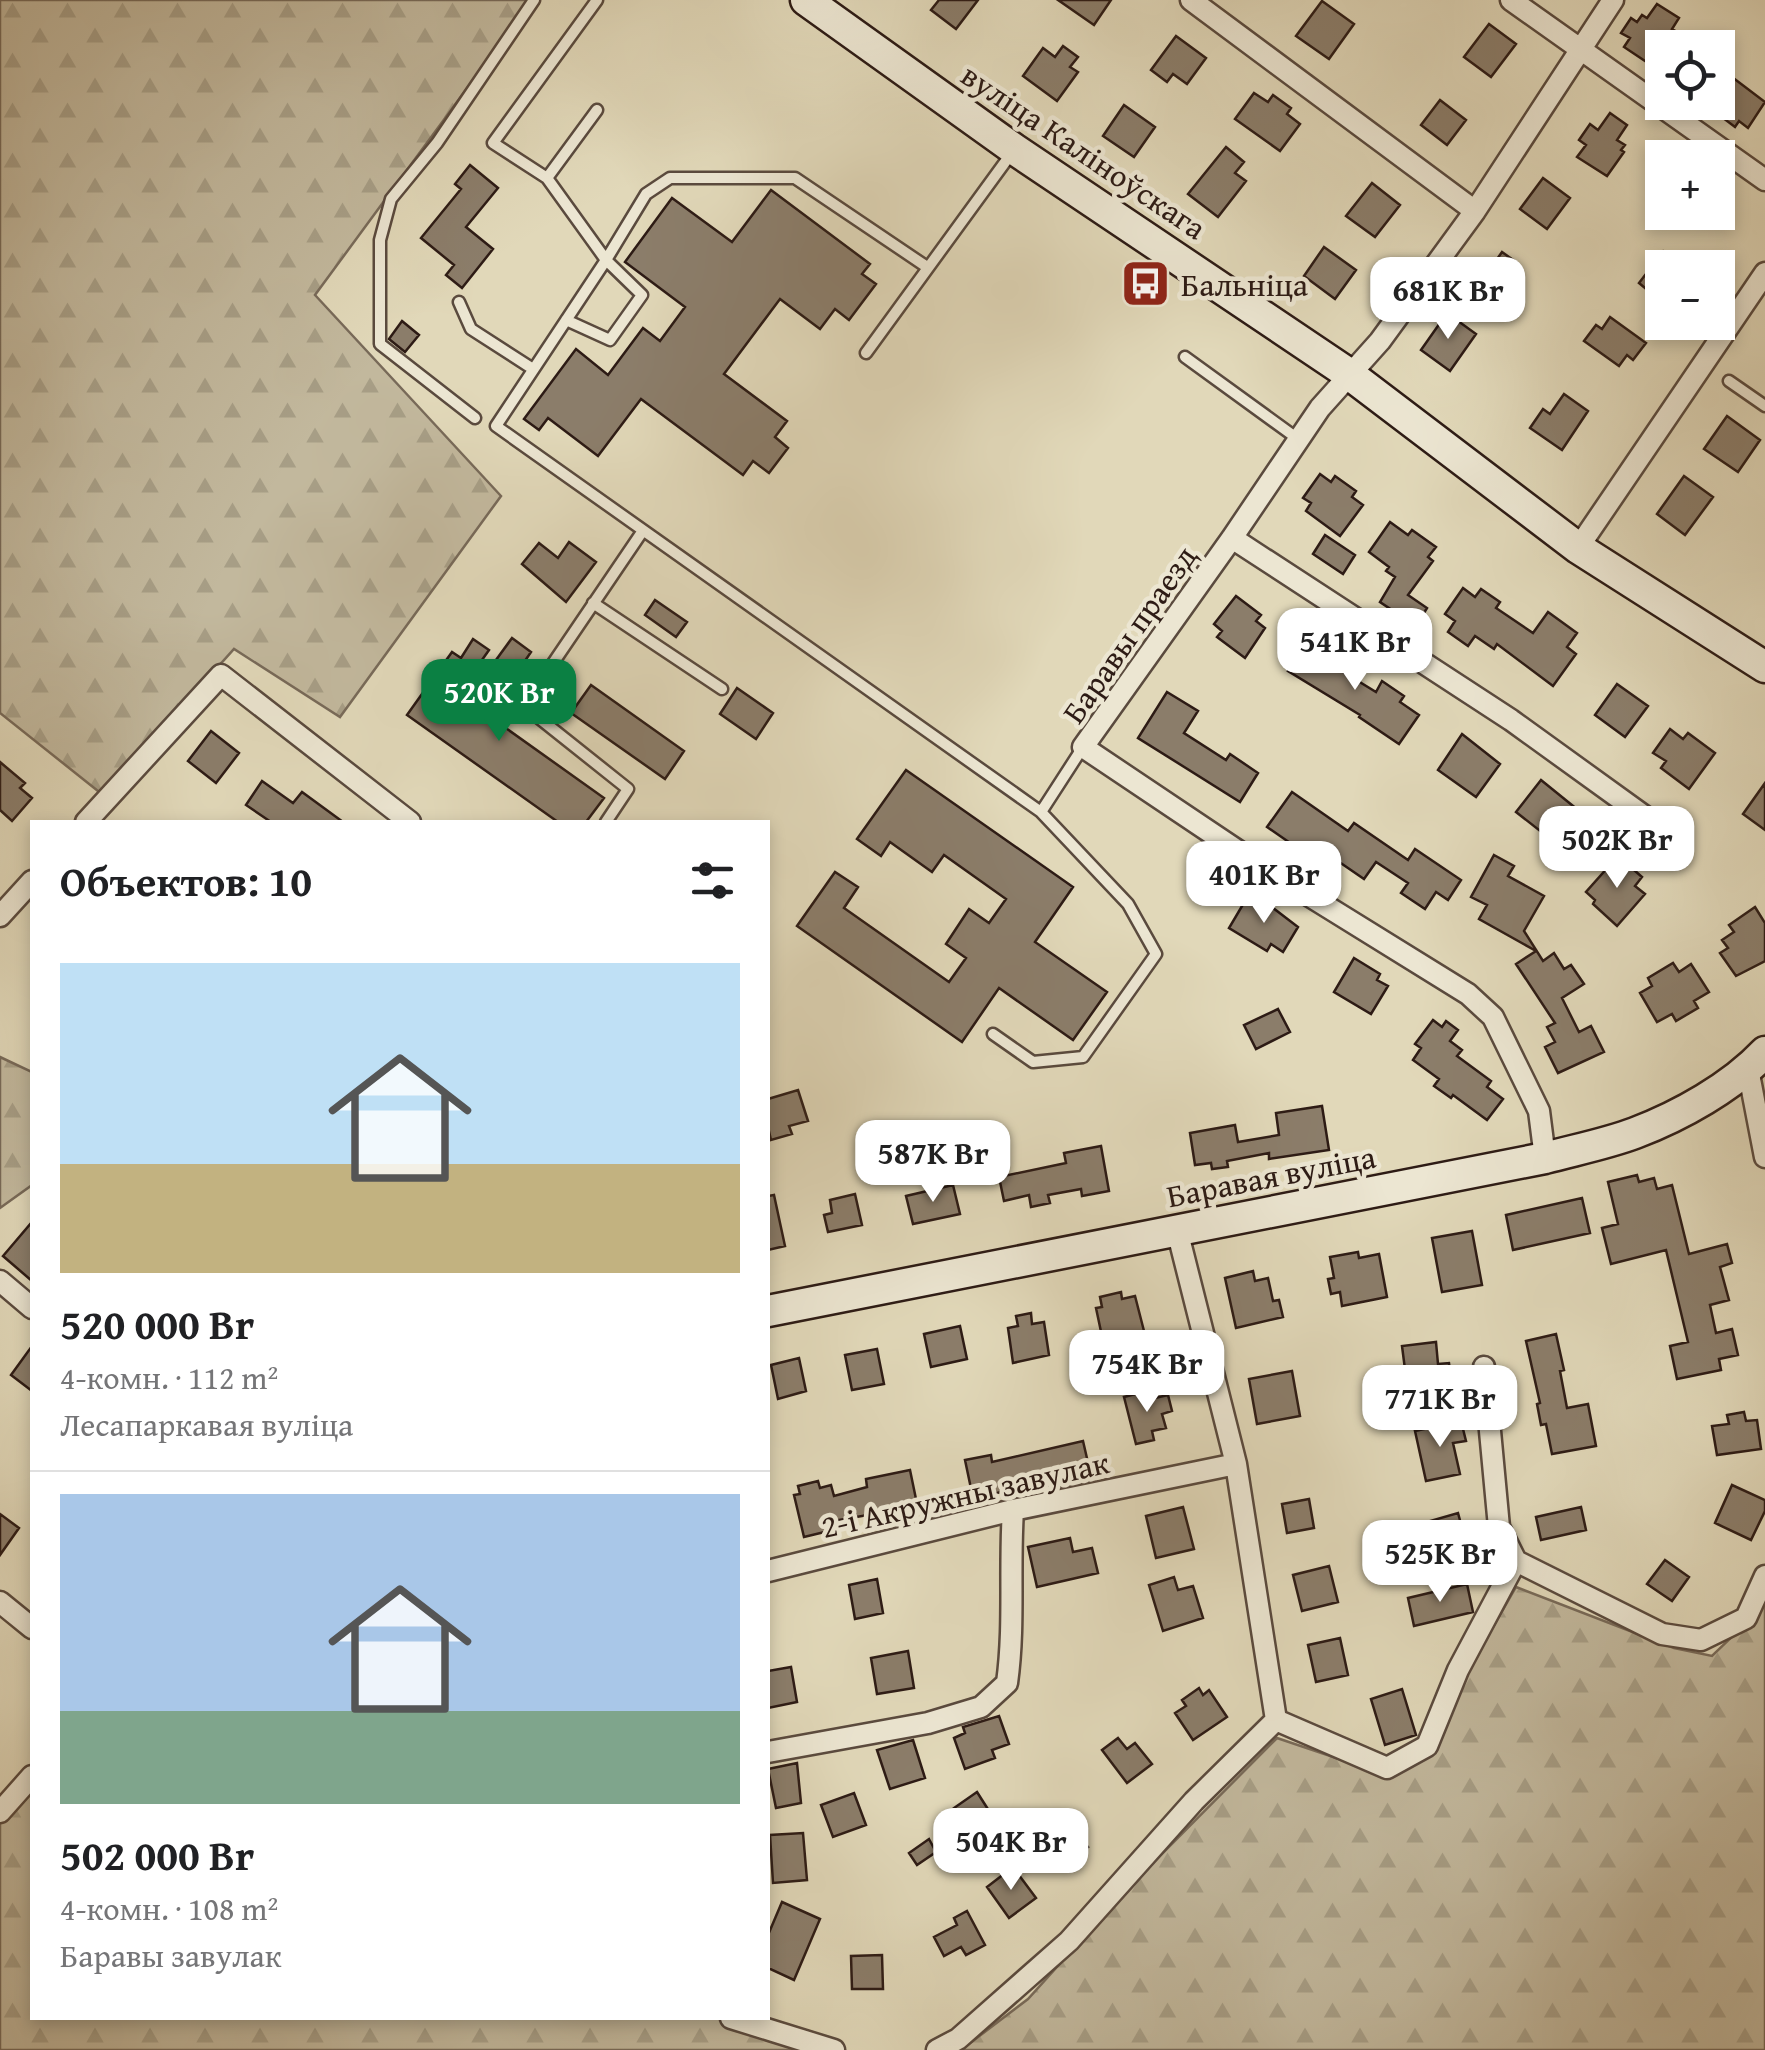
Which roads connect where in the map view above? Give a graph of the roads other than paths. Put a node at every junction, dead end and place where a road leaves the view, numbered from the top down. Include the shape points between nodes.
1 (534, 0) edge
2 (597, 0) edge
3 (806, 0) edge
4 (1190, 0) edge
5 (1511, 0) edge
6 (1613, 0) edge
7 (1580, 50) junction
8 (596, 110) dead end
9 (1014, 149) junction
10 (547, 178) junction
11 (1765, 180) edge
12 (1475, 210) junction
13 (606, 260) junction
14 (928, 267) junction
15 (1765, 274) edge
16 (459, 302) dead end
17 (566, 320) junction
18 (866, 353) dead end
19 (1186, 357) dead end
20 (534, 369) junction
21 (1349, 374) junction
22 (1729, 381) dead end
23 (1765, 406) edge
24 (475, 418) dead end
25 (1299, 440) junction
26 (642, 532) junction
27 (1232, 538) junction
28 (1578, 548) junction
29 (593, 604) junction
30 (1765, 667) edge
31 (485, 676) dead end
32 (722, 690) dead end
33 (524, 706) junction
34 (1084, 747) junction
35 (1041, 812) junction
36 (1644, 816) dead end
37 (88, 820) edge
38 (407, 820) edge
39 (607, 820) edge
40 (30, 882) edge
41 (0, 916) edge
42 (994, 1034) dead end
43 (1757, 1060) edge
44 (1765, 1157) edge
45 (1545, 1158) junction
46 (1178, 1230) junction
47 (0, 1280) edge
48 (30, 1306) edge
49 (770, 1311) edge
50 (1484, 1366) dead end
51 (1236, 1464) junction
52 (1013, 1510) junction
53 (1516, 1561) junction
54 (770, 1571) edge
55 (1765, 1576) edge
56 (0, 1602) edge
57 (30, 1626) edge
58 (1276, 1720) junction
59 (770, 1752) edge
60 (30, 1778) edge
61 (0, 1812) edge
62 (737, 2020) edge
63 (834, 2050) edge
64 (938, 2050) edge

1 - 24 lane via 392,199 380,240 380,344
2 - 10 lane via 493,142
3 - 9 street, вуліца Каліноўскага
4 - 12 street
5 - 7 street
6 - 7 street, Баравы праезд
7 - 11 street
7 - 12 street, Баравы праезд
8 - 10 lane
9 - 14 lane
9 - 21 street, вуліца Каліноўскага
10 - 13 lane
12 - 21 street, Баравы праезд
13 - 14 lane via 646,194 670,178 795,178
13 - 17 lane
13 - 17 lane via 642,295 610,340
14 - 18 lane
15 - 28 street
16 - 20 lane via 470,329
17 - 20 lane
19 - 25 lane
20 - 26 lane via 496,426
21 - 25 street, Баравы праезд
21 - 28 street, вуліца Каліноўскага
22 - 23 lane
25 - 27 street, Баравы праезд
26 - 29 lane
26 - 35 lane
27 - 34 street, Баравы праезд
27 - 36 street via 1511,720
28 - 30 street, вуліца Каліноўскага
29 - 32 lane
29 - 33 lane
31 - 33 lane
33 - 39 lane via 628,789
34 - 35 lane
34 - 45 street, Баравы праезд via 1468,994 1493,1017 1539,1111
35 - 42 lane via 1128,904 1156,954 1083,1057 1033,1062
37 - 38 street via 222,676
40 - 41 street
43 - 44 street
43 - 45 street, Баравая вуліца via 1635,1133
45 - 46 street, Баравая вуліца
46 - 49 street, Баравая вуліца
46 - 51 street
47 - 48 street
50 - 53 street via 1499,1527
51 - 52 street, 2-і Акружны завулак
51 - 58 street
52 - 54 street, 2-і Акружны завулак
52 - 59 street via 1007,1683 981,1708
53 - 55 street via 1662,1634 1701,1640 1746,1618
53 - 58 street via 1458,1670 1427,1746 1388,1768
56 - 57 street
58 - 64 street via 1069,1942
60 - 61 street
62 - 63 street

